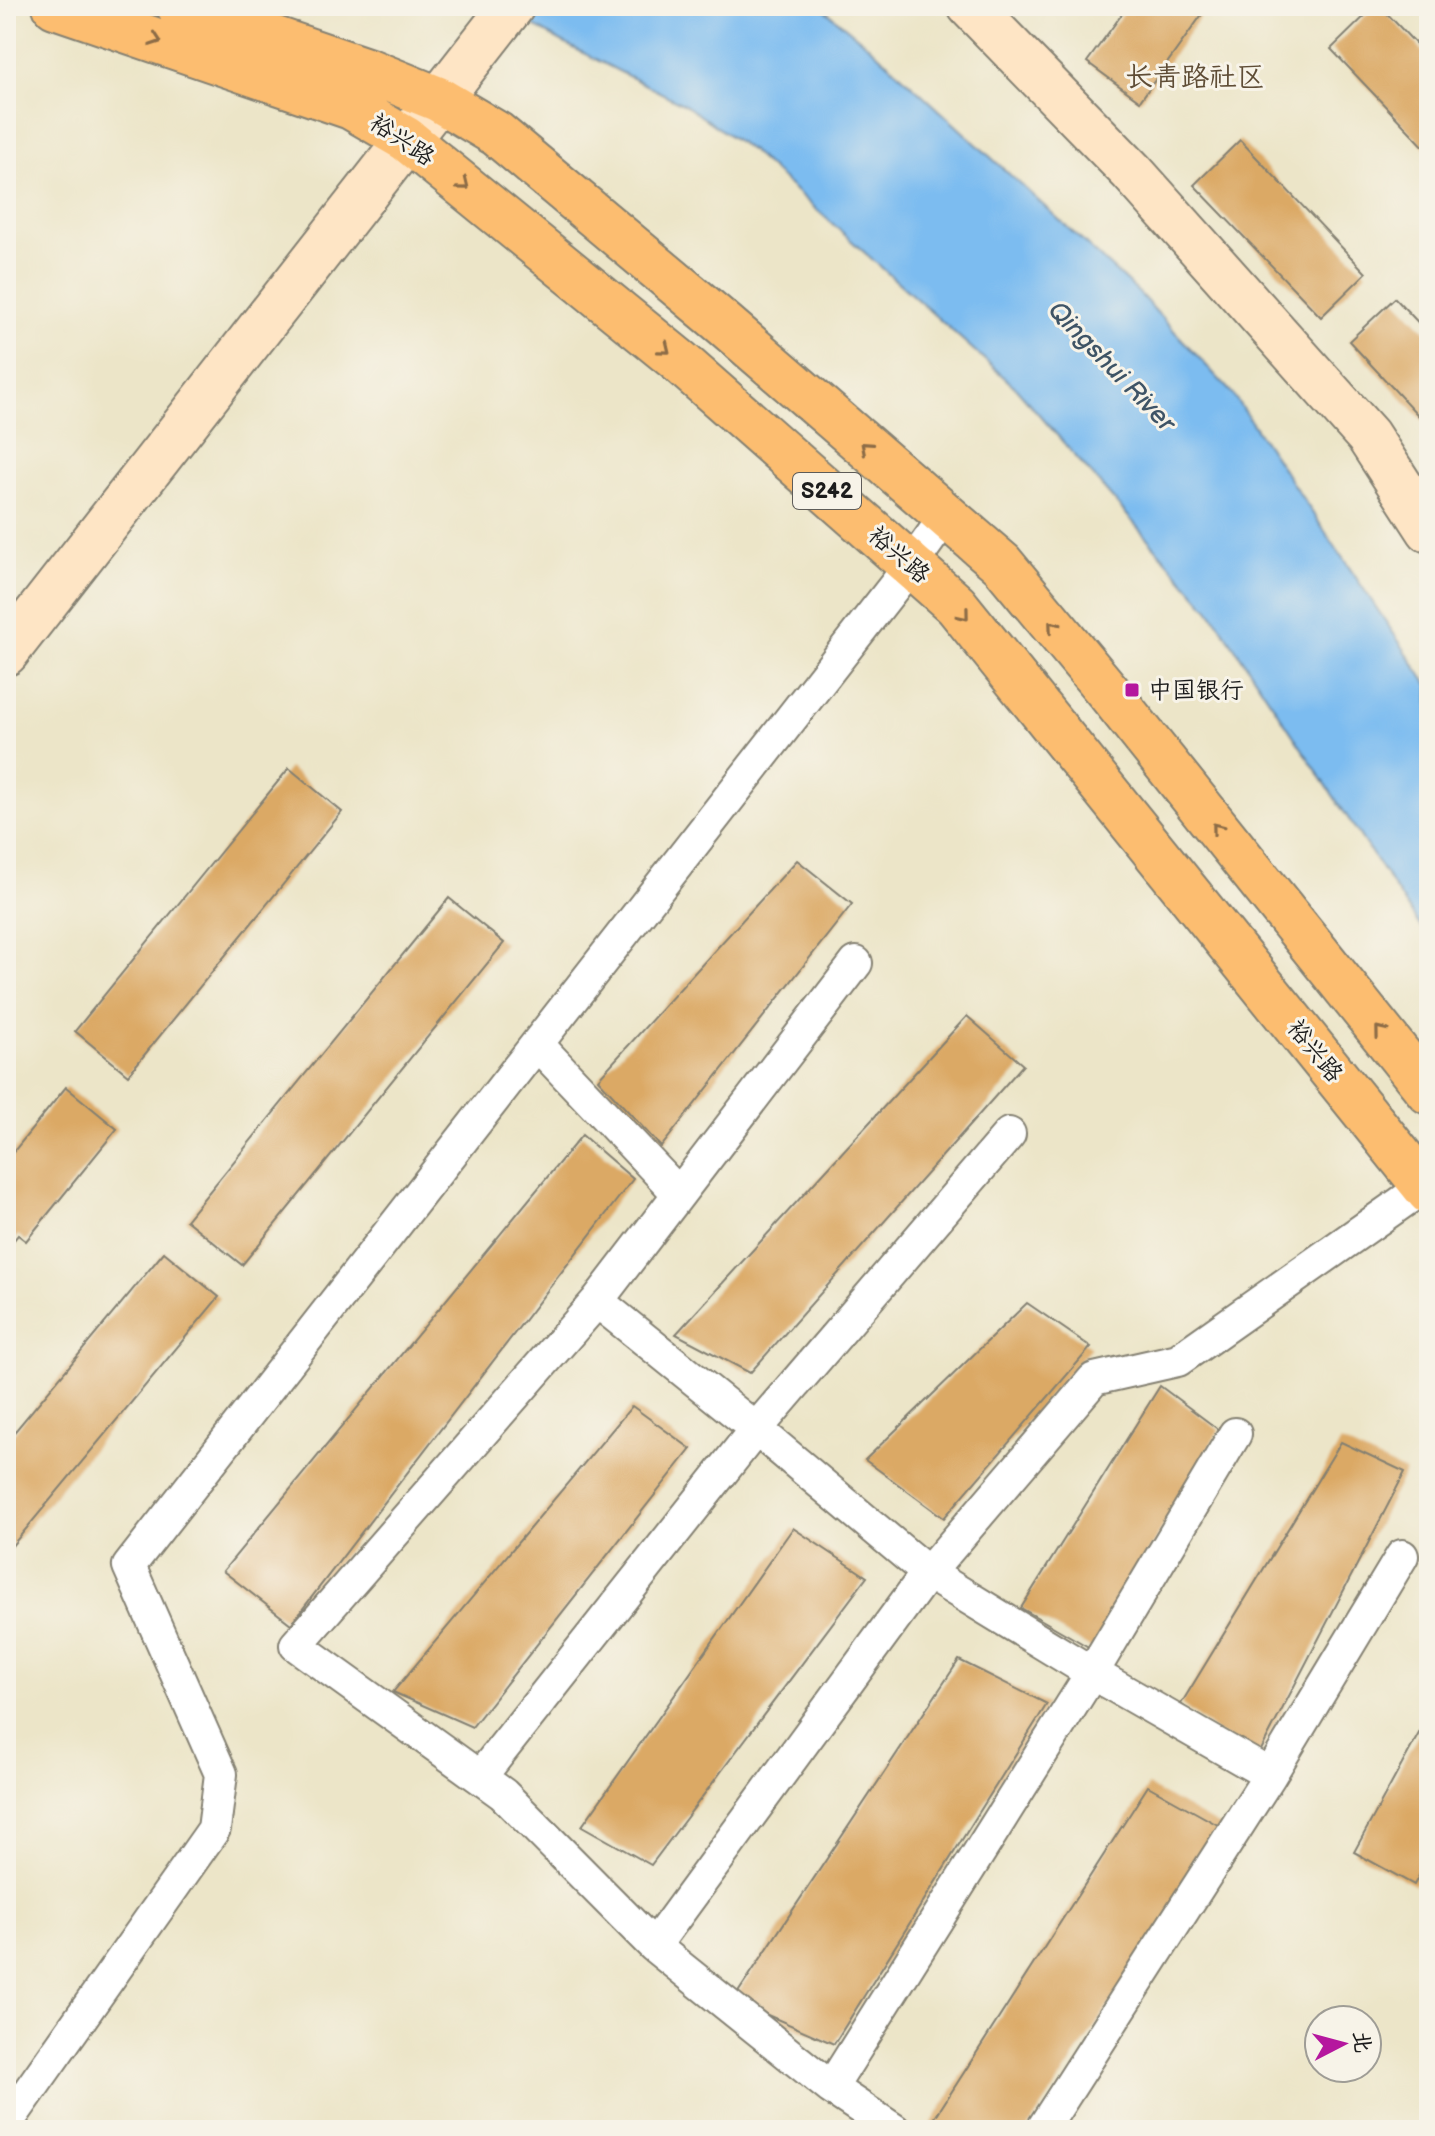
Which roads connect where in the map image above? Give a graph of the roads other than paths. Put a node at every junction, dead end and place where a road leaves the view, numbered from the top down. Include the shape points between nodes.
1 (55, 6) edge
2 (179, 6) edge
3 (512, 6) edge
4 (970, 6) edge
5 (438, 99) junction
6 (406, 139) junction
7 (946, 516) junction
8 (1429, 530) edge
9 (911, 565) junction
10 (6, 653) edge
11 (856, 963) dead end
12 (537, 1044) junction
13 (1429, 1092) edge
14 (1009, 1134) dead end
15 (1427, 1189) edge
16 (679, 1194) junction
17 (597, 1301) junction
18 (756, 1429) junction
19 (1235, 1434) dead end
20 (1402, 1556) dead end
21 (928, 1573) junction
22 (1092, 1673) junction
23 (1270, 1775) junction
24 (480, 1777) junction
25 (654, 1946) junction
26 (831, 2088) junction
27 (6, 2124) edge
28 (894, 2130) edge
29 (1042, 2130) edge

1 -> 6 main road, 裕兴路 / S242 via 351,107
2 - 5 main road, 裕兴路 / S242
3 - 5 street
4 - 8 street via 1132,172 1368,436
5 - 6 street
7 -> 5 main road, 裕兴路 / S242 via 497,134
6 -> 9 main road, 裕兴路 / S242 via 679,361
6 - 10 street
7 - 9 street
13 -> 7 main road, 裕兴路 / S242 via 1002,564
9 - 12 street
9 -> 15 main road, 裕兴路 / S242 via 956,605
11 - 16 street
12 - 16 street
12 - 27 street via 129,1566 221,1774 214,1829
14 - 18 street
15 - 21 street via 1178,1360 1094,1379
16 - 17 street
17 - 18 street
17 - 24 street via 296,1645
18 - 21 street
18 - 24 street
19 - 22 street
20 - 23 street
21 - 22 street
21 - 25 street
22 - 23 street
22 - 26 street
23 - 29 street
24 - 25 street
25 - 26 street
26 - 28 street

